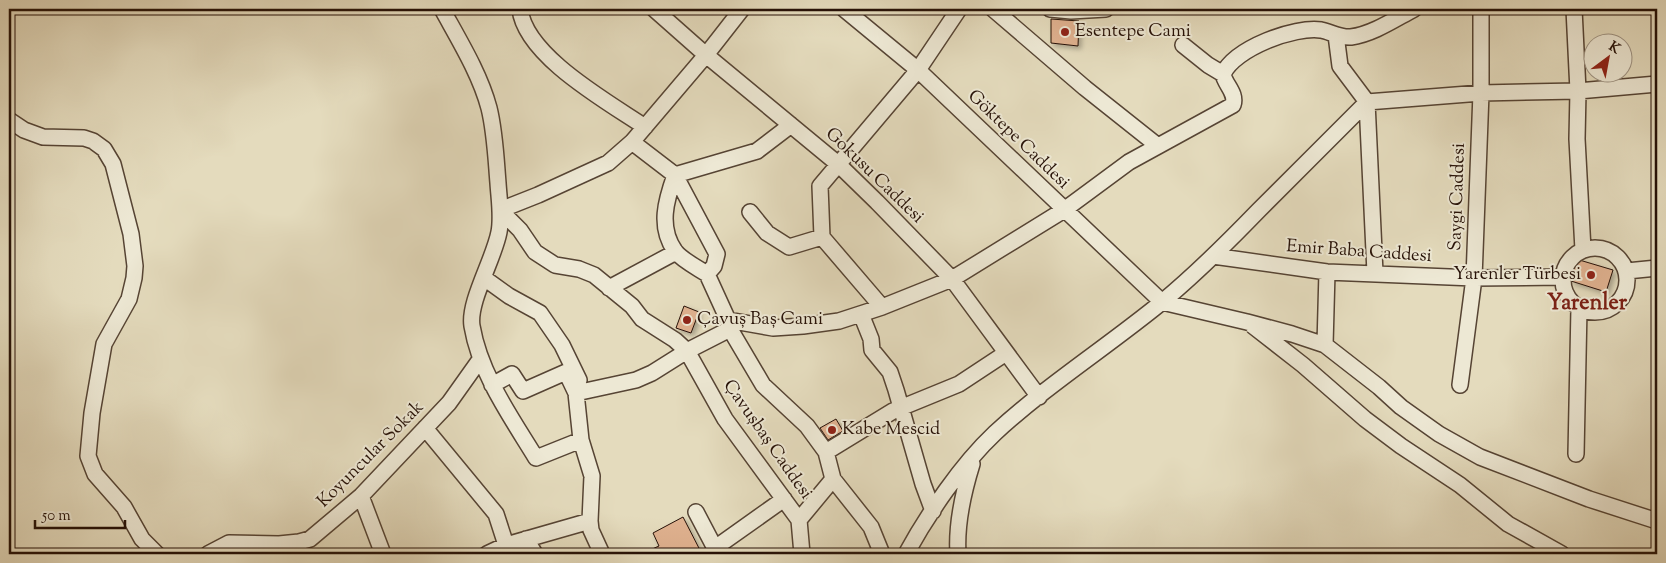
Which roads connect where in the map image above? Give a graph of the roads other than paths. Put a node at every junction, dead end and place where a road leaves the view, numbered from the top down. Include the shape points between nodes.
1 (442, 9) edge
2 (520, 9) edge
3 (654, 9) edge
4 (742, 9) edge
5 (844, 9) edge
6 (959, 9) edge
7 (993, 9) edge
8 (1050, 9) edge
9 (1106, 9) edge
10 (1414, 9) edge
11 (1481, 9) edge
12 (1574, 9) edge
13 (1336, 35) junction
14 (1183, 45) dead end
15 (706, 55) junction
16 (918, 70) junction
17 (1223, 74) junction
18 (1657, 84) edge
19 (1578, 91) junction
20 (1481, 93) junction
21 (1367, 102) junction
22 (9, 120) edge
23 (791, 125) junction
24 (645, 127) junction
25 (632, 142) junction
26 (1158, 146) junction
27 (838, 164) junction
28 (675, 175) junction
29 (500, 210) junction
30 (1064, 210) junction
31 (750, 212) dead end
32 (822, 238) junction
33 (1583, 250) junction
34 (676, 252) junction
35 (1213, 256) junction
36 (1657, 268) edge
37 (1327, 272) junction
38 (1627, 272) junction
39 (1375, 273) junction
40 (707, 274) junction
41 (1563, 277) junction
42 (484, 278) junction
43 (1474, 278) junction
44 (952, 280) junction
45 (609, 288) junction
46 (1162, 302) junction
47 (882, 307) junction
48 (1579, 308) junction
49 (861, 314) junction
50 (1248, 322) junction
51 (729, 324) junction
52 (1325, 345) junction
53 (687, 352) junction
54 (1006, 353) junction
55 (481, 358) junction
56 (492, 385) junction
57 (1460, 385) dead end
58 (580, 392) junction
59 (1039, 397) junction
60 (901, 407) junction
61 (424, 428) junction
62 (581, 440) junction
63 (826, 452) junction
64 (976, 453) junction
65 (1576, 454) dead end
66 (833, 479) junction
67 (360, 496) junction
68 (784, 499) junction
69 (933, 511) junction
70 (696, 512) dead end
71 (799, 520) junction
72 (1657, 520) edge
73 (590, 521) junction
74 (526, 539) junction
75 (506, 545) junction
76 (717, 551) edge
77 (157, 554) edge
78 (208, 554) edge
79 (383, 554) edge
80 (487, 554) edge
81 (535, 554) edge
82 (602, 554) edge
83 (802, 554) edge
84 (882, 554) edge
85 (906, 554) edge
86 (958, 554) edge
87 (1562, 554) edge

1 - 29 street via 488,108
2 - 24 street via 534,42 568,74
3 - 15 street, Gokusu Caddesi
4 - 15 street
5 - 16 street, Göktepe Caddesi
6 - 16 street
7 - 26 street
8 - 9 street
10 - 13 street via 1367,32 1350,37
11 - 20 street, Saygi Caddesi
12 - 19 street
13 - 17 street via 1320,30 1288,33 1248,49
13 - 21 street via 1340,66
14 - 17 street
15 - 23 street, Gokusu Caddesi
15 - 24 street
16 - 27 street
16 - 30 street, Göktepe Caddesi
17 - 26 street via 1233,94 1233,105
18 - 19 street
19 - 20 street
19 - 33 street via 1577,139
20 - 21 street
20 - 43 street, Saygi Caddesi
21 - 35 street
21 - 39 street
22 - 77 street via 44,137 93,141 108,153 113,164 131,234 134,278 125,309 104,344 88,456 95,474 124,507 142,538
23 - 27 street, Gokusu Caddesi
23 - 28 street via 757,151
24 - 25 street
25 - 28 street
25 - 29 street via 608,163
26 - 30 street via 1129,162
27 - 32 street via 820,186
27 - 44 street, Gokusu Caddesi
28 - 34 street via 664,226
28 - 40 street via 717,254 714,266
29 - 42 street via 500,231
29 - 45 street, Çavuşbaş Caddesi via 520,230 535,252 555,265 594,275
30 - 44 street
30 - 46 street, Göktepe Caddesi
31 - 32 street via 767,233 789,247
32 - 47 street
33 - 38 street via 1597,247 1610,251 1621,259
33 - 41 street via 1569,260
34 - 40 street
34 - 45 street
35 - 37 street, Emir Baba Caddesi
35 - 46 street
36 - 38 street
37 - 39 street, Emir Baba Caddesi
37 - 52 street
38 - 48 street via 1624,296 1615,306 1591,312
39 - 43 street, Emir Baba Caddesi
40 - 51 street
41 - 43 street, Emir Baba Caddesi
41 - 48 street via 1564,289
42 - 55 street via 472,313
42 - 58 street via 540,313 562,345
43 - 57 street, Saygi Caddesi
44 - 47 street
44 - 54 street, Gokusu Caddesi
45 - 53 street, Çavuşbaş Caddesi via 632,306 642,319 675,340
46 - 50 street
46 - 59 street
47 - 49 street
48 - 65 street
49 - 51 street via 804,326 773,328
49 - 60 street via 872,350 890,372
50 - 52 street
50 - 87 street via 1365,419 1460,485 1508,524
51 - 53 street
51 - 63 street via 763,385 807,426
52 - 72 street via 1401,407 1480,457 1589,499
53 - 58 street via 636,380
53 - 68 street, Çavuşbaş Caddesi via 725,419
54 - 59 street, Gokusu Caddesi
54 - 60 street via 959,384
55 - 56 street
55 - 61 street, Koyuncular Sokak via 449,403
56 - 58 street via 512,374 523,391 566,372
56 - 62 street via 536,458
58 - 62 street
59 - 64 street
60 - 63 street
60 - 69 street
61 - 67 street, Koyuncular Sokak
61 - 75 street via 496,514
62 - 73 street via 592,476
63 - 66 street
64 - 69 street
64 - 86 street via 963,493
66 - 71 street
66 - 84 street via 871,528
67 - 78 street, Koyuncular Sokak via 310,539 279,544 229,543
67 - 79 street
68 - 71 street, Çavuşbaş Caddesi
68 - 76 street
69 - 85 street
70 - 76 street
71 - 83 street, Çavuşbaş Caddesi
73 - 74 street
73 - 82 street
74 - 75 street
74 - 81 street
75 - 80 street

